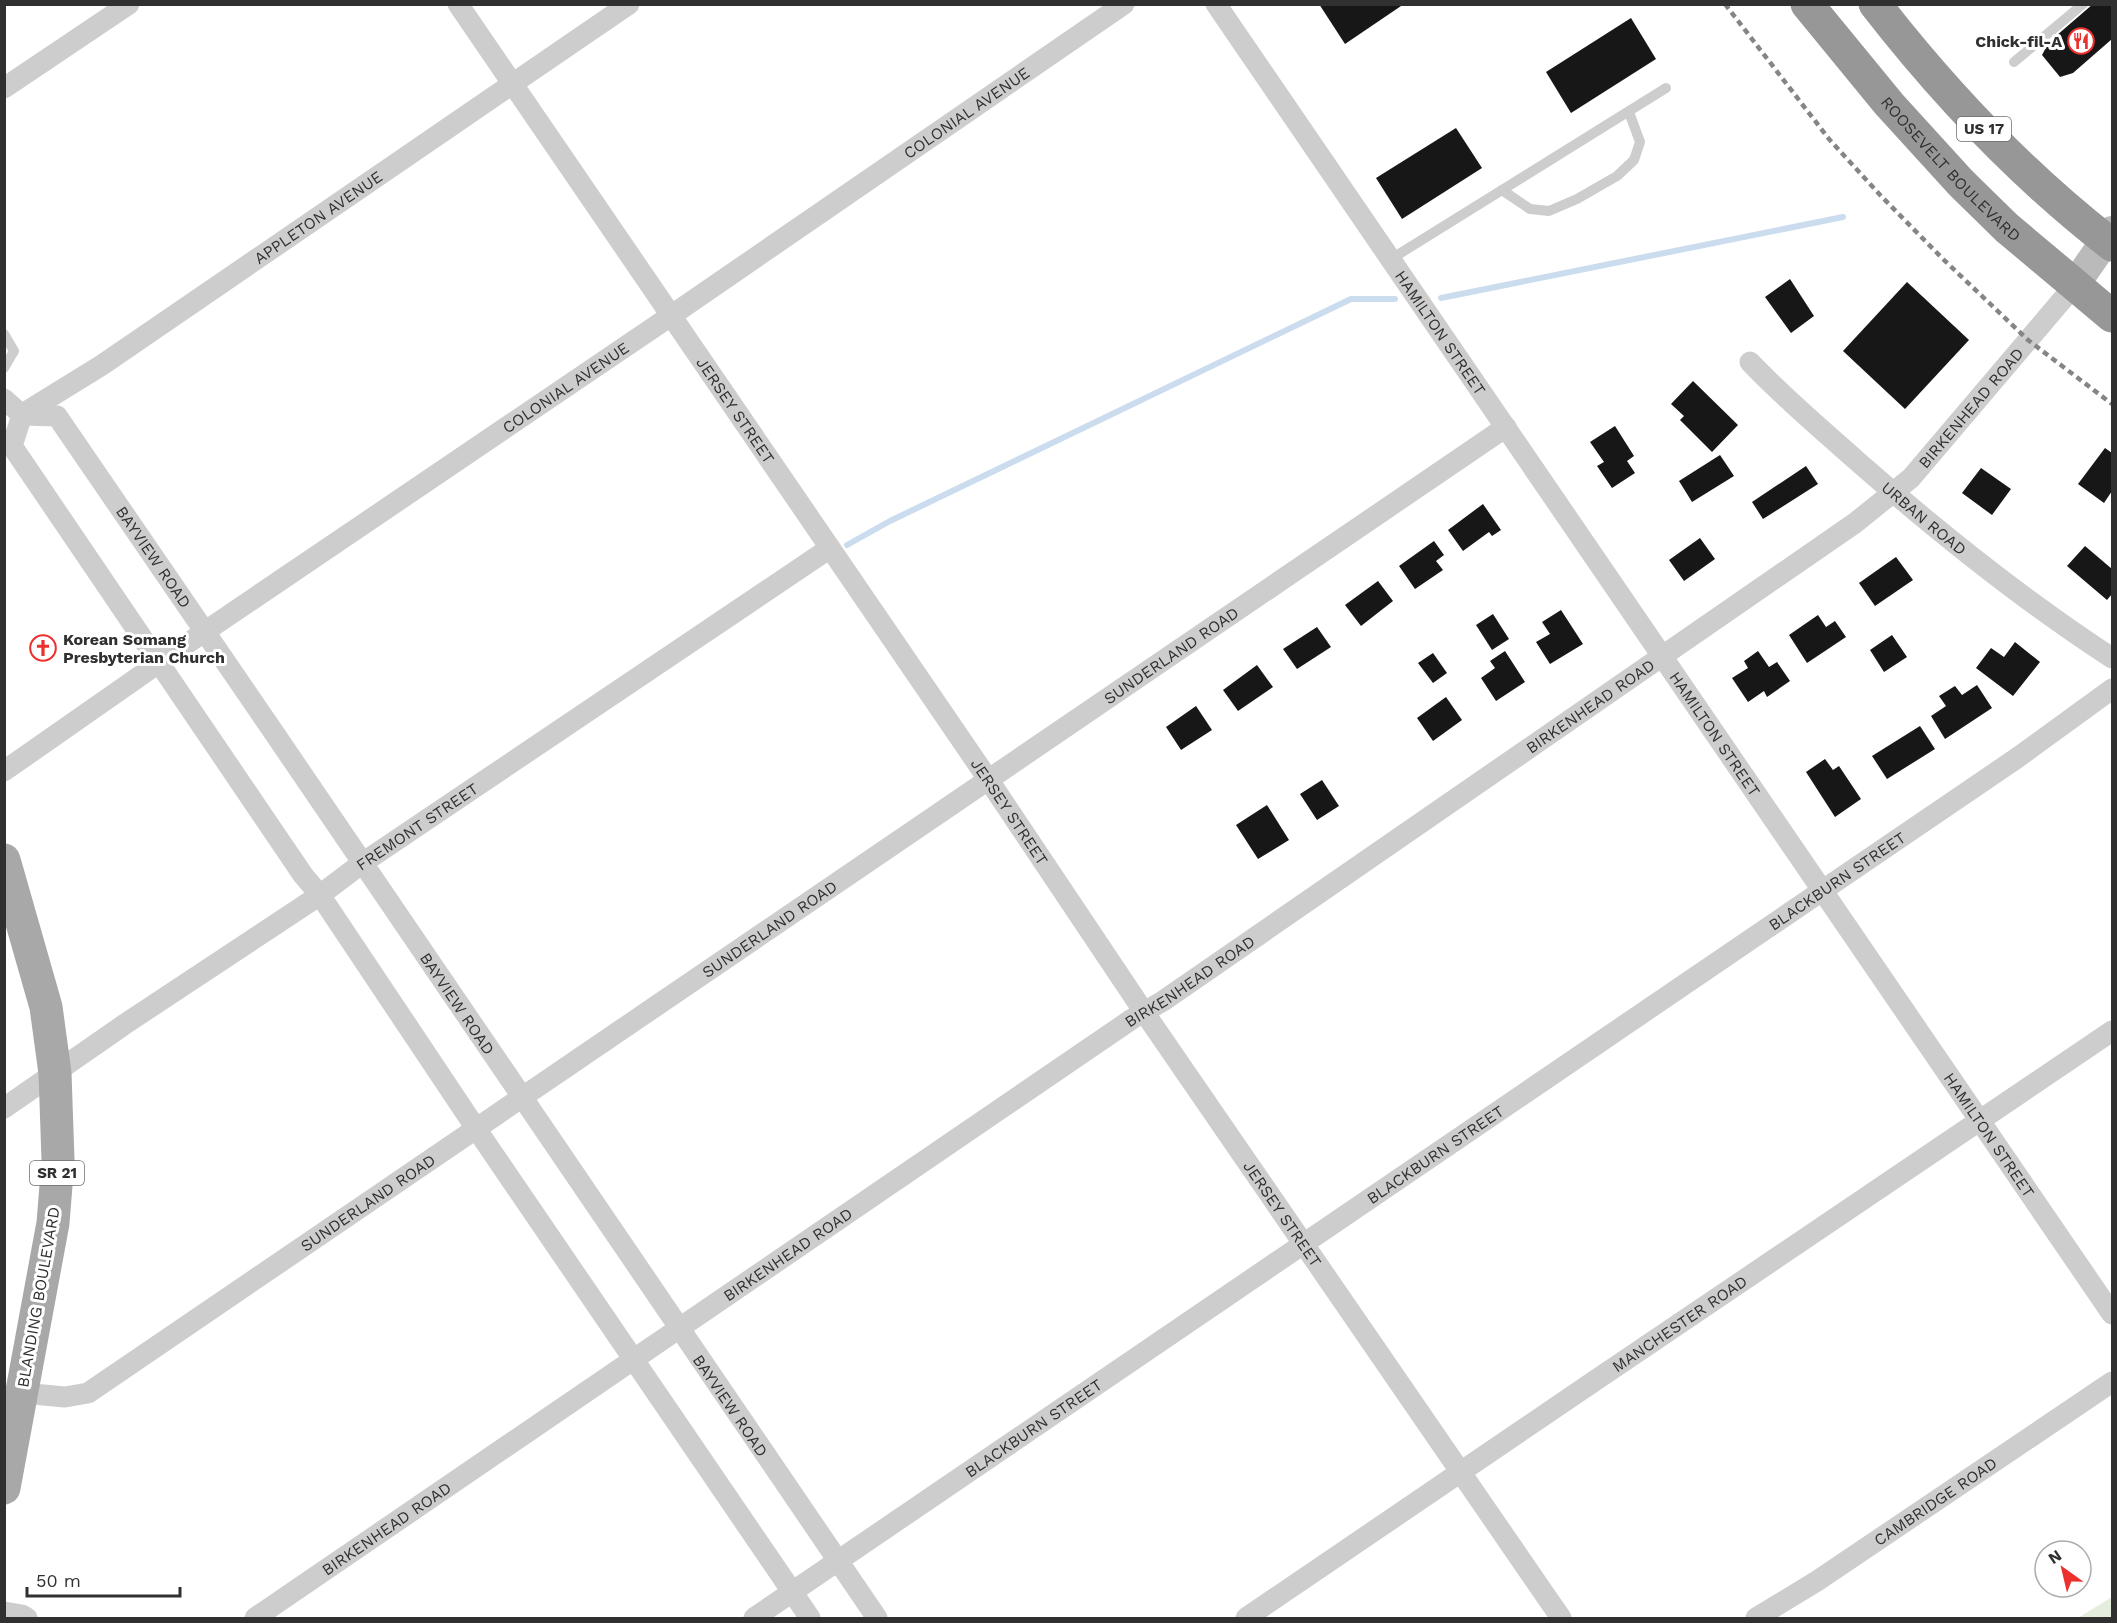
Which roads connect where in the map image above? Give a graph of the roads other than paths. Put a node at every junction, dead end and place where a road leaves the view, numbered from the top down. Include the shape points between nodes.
1 (129, 4) edge
2 (458, 4) edge
3 (629, 4) edge
4 (1124, 4) edge
5 (1216, 4) edge
6 (1875, 4) edge
7 (2083, 4) edge
8 (1810, 6) edge
9 (2014, 62) dead end
10 (512, 83) junction
11 (4, 88) edge
12 (1666, 88) dead end
13 (1629, 112) junction
14 (1502, 190) junction
15 (2110, 239) edge
16 (1391, 259) junction
17 (2074, 286) junction
18 (672, 315) junction
19 (2112, 316) edge
20 (4, 334) edge
21 (1750, 362) dead end
22 (4, 368) edge
23 (4, 399) edge
24 (13, 421) edge
25 (1506, 427) junction
26 (1893, 493) junction
27 (830, 548) junction
28 (205, 631) junction
29 (1662, 656) junction
30 (2112, 658) edge
31 (160, 662) junction
32 (2112, 689) edge
33 (4, 771) edge
34 (988, 779) junction
35 (4, 860) edge
36 (361, 864) junction
37 (1823, 889) junction
38 (320, 894) junction
39 (1144, 1012) junction
40 (2112, 1031) edge
41 (55, 1073) junction
42 (520, 1097) junction
43 (4, 1108) edge
44 (1981, 1121) junction
45 (475, 1127) junction
46 (1304, 1243) junction
47 (2112, 1314) edge
48 (679, 1329) junction
49 (633, 1360) junction
50 (2112, 1382) edge
51 (22, 1393) junction
52 (1460, 1473) junction
53 (4, 1488) edge
54 (837, 1561) junction
55 (793, 1593) junction
56 (4, 1612) edge
57 (27, 1618) edge
58 (255, 1618) edge
59 (754, 1618) edge
60 (810, 1618) edge
61 (877, 1618) edge
62 (1246, 1618) edge
63 (1561, 1618) edge
64 (1756, 1618) edge

1 - 11 street
2 - 10 street, JERSEY STREET
3 - 10 street, APPLETON AVENUE
4 - 18 street, COLONIAL AVENUE
5 - 16 street, HAMILTON STREET
6 - 15 highway, US 17 via 1909,47 2005,150 2046,189
7 - 9 lane
8 - 17 highway, ROOSEVELT BOULEVARD via 1930,151 2007,228
10 - 18 street, JERSEY STREET
10 - 24 street, APPLETON AVENUE via 102,365
12 - 13 lane
13 - 14 lane
13 - 14 lane via 1640,142 1634,160 1617,177 1549,212 1530,209
14 - 16 lane
15 - 17 street
16 - 25 street, HAMILTON STREET
17 - 19 highway, ROOSEVELT BOULEVARD
17 - 26 street, BIRKENHEAD ROAD via 1911,478
18 - 27 street, JERSEY STREET
18 - 28 street, COLONIAL AVENUE
20 - 22 lane via 14,351
21 - 26 street, URBAN ROAD
23 - 24 street
24 - 28 street, BAYVIEW ROAD via 57,416
24 - 31 street via 12,446
25 - 29 street, HAMILTON STREET
25 - 34 street, SUNDERLAND ROAD
26 - 29 street, BIRKENHEAD ROAD
26 - 30 street, URBAN ROAD via 1988,572
27 - 34 street, JERSEY STREET
27 - 36 street, FREMONT STREET
28 - 31 street, COLONIAL AVENUE
28 - 36 street, BAYVIEW ROAD
29 - 37 street, HAMILTON STREET
29 - 39 street, BIRKENHEAD ROAD
31 - 33 street, COLONIAL AVENUE
31 - 38 street via 303,875
32 - 37 street, BLACKBURN STREET
34 - 39 street, JERSEY STREET
34 - 42 street, SUNDERLAND ROAD
35 - 41 main road, BLANDING BOULEVARD / SR 21 via 46,1007
36 - 38 street, FREMONT STREET
36 - 42 street, BAYVIEW ROAD
37 - 44 street, HAMILTON STREET
37 - 46 street, BLACKBURN STREET
38 - 41 street, FREMONT STREET
38 - 45 street
39 - 46 street, JERSEY STREET
39 - 48 street, BIRKENHEAD ROAD
40 - 44 street, MANCHESTER ROAD
41 - 43 street, FREMONT STREET
41 - 51 main road, BLANDING BOULEVARD / SR 21 via 58,1161 53,1223
42 - 45 street, SUNDERLAND ROAD
42 - 48 street, BAYVIEW ROAD
44 - 47 street, HAMILTON STREET
44 - 52 street, MANCHESTER ROAD
45 - 49 street
45 - 51 street, SUNDERLAND ROAD via 88,1393 65,1397
46 - 52 street, JERSEY STREET
46 - 54 street, BLACKBURN STREET
48 - 49 street, BIRKENHEAD ROAD
48 - 54 street, BAYVIEW ROAD
49 - 55 street
49 - 58 street, BIRKENHEAD ROAD
50 - 64 street, CAMBRIDGE ROAD
51 - 53 main road, BLANDING BOULEVARD / SR 21
52 - 62 street, MANCHESTER ROAD
52 - 63 street, JERSEY STREET
54 - 55 street, BLACKBURN STREET
54 - 61 street, BAYVIEW ROAD
55 - 59 street, BLACKBURN STREET
55 - 60 street
56 - 57 street

